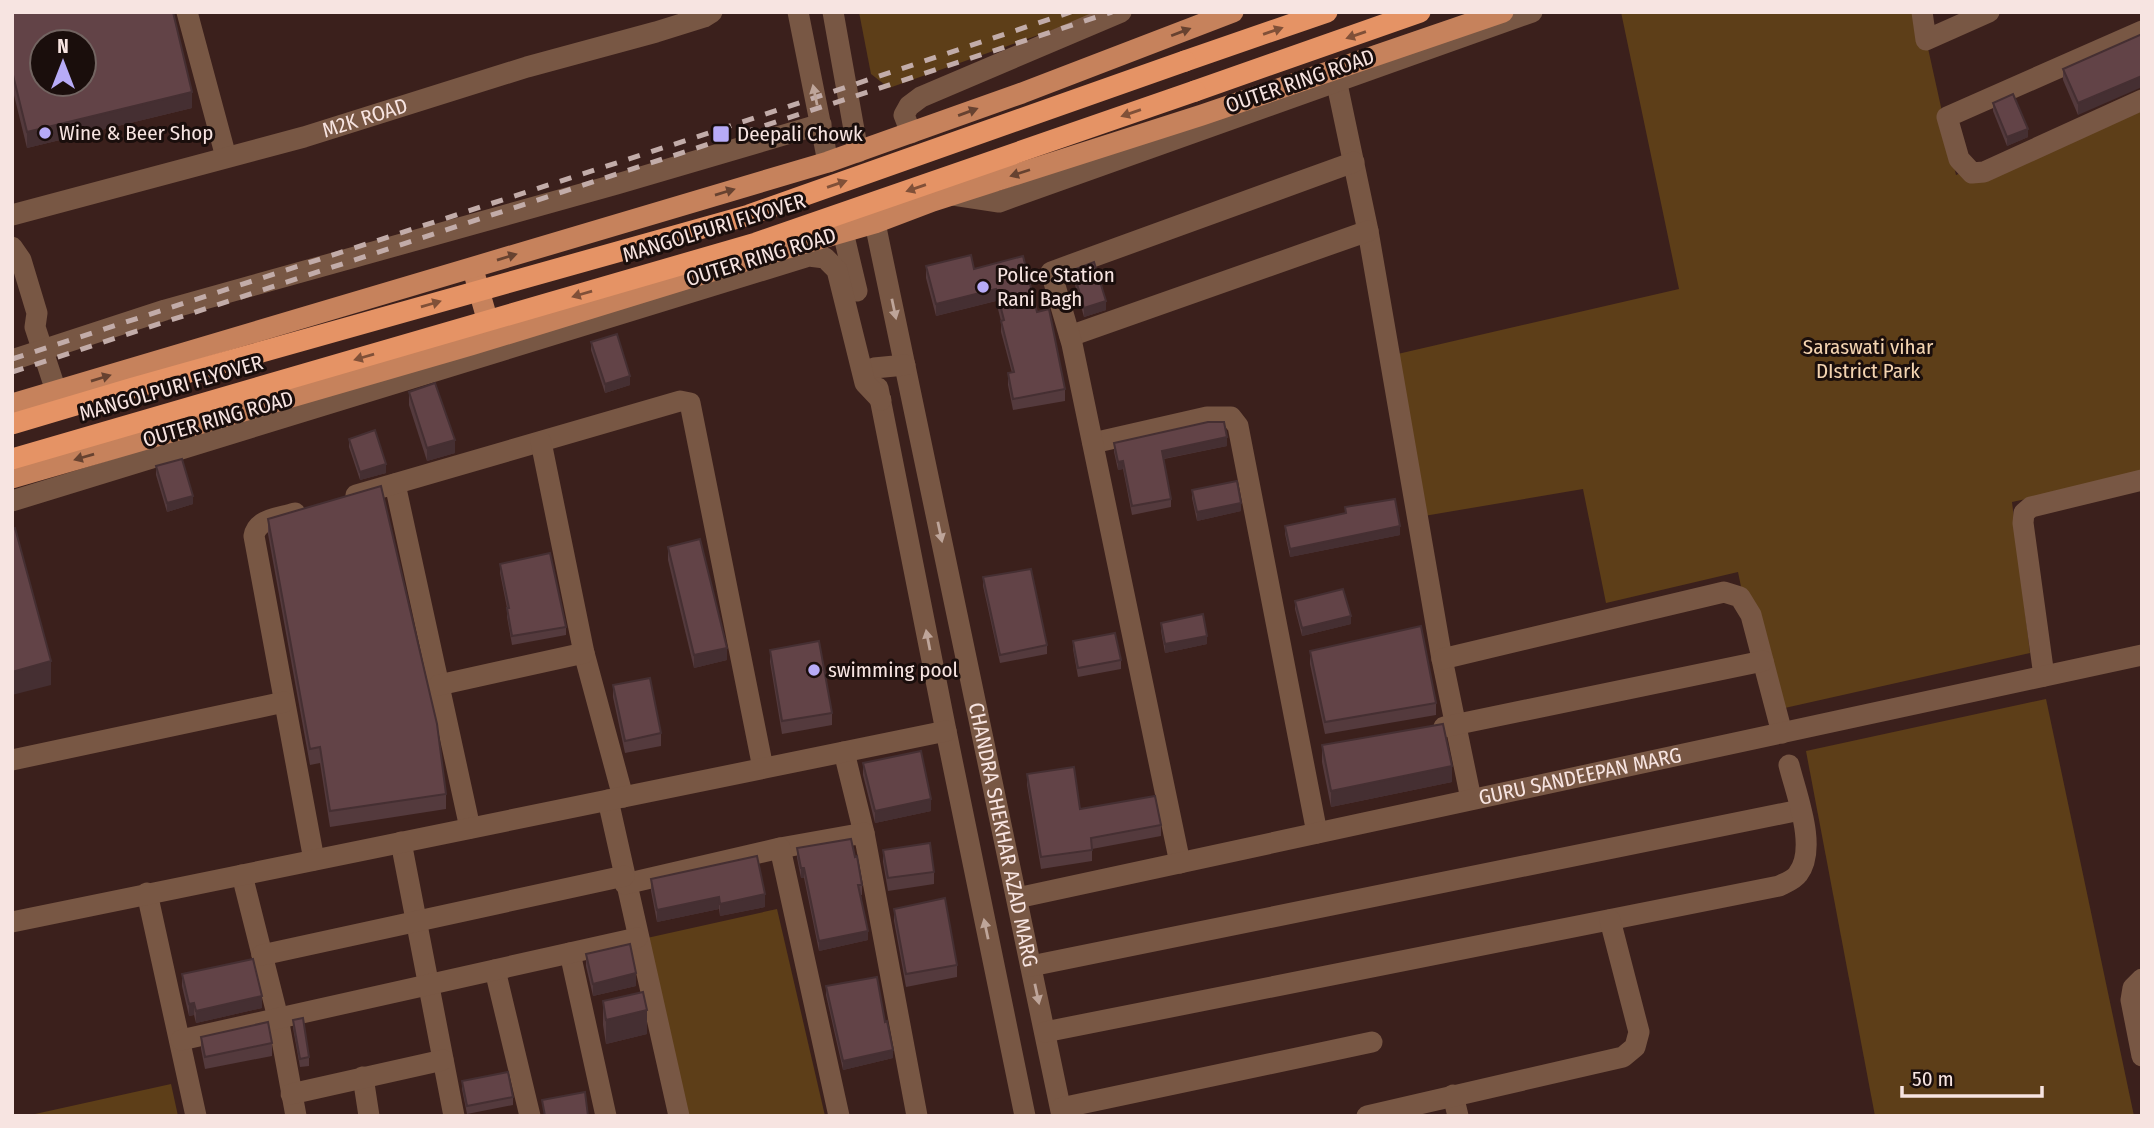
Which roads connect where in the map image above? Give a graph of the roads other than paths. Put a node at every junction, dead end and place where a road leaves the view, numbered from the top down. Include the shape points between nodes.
1 (187, 12) edge
2 (712, 12) edge
3 (798, 12) edge
4 (833, 12) edge
5 (1121, 12) edge
6 (1233, 12) edge
7 (1327, 12) edge
8 (1420, 12) edge
9 (1503, 12) edge
10 (1532, 12) edge
11 (1922, 12) edge
12 (1989, 12) edge
13 (2142, 31) edge
14 (1337, 83) junction
15 (1023, 93) junction
16 (2142, 100) edge
17 (821, 124) junction
18 (911, 133) junction
19 (858, 152) junction
20 (226, 157) junction
21 (828, 162) junction
22 (1354, 162) junction
23 (1047, 164) junction
24 (953, 195) junction
25 (12, 215) edge
26 (875, 223) junction
27 (1368, 231) junction
28 (843, 232) junction
29 (12, 247) edge
30 (472, 268) junction
31 (12, 279) edge
32 (35, 327) junction
33 (1070, 336) junction
34 (493, 338) junction
35 (43, 350) junction
36 (12, 360) edge
37 (905, 365) junction
38 (874, 368) junction
39 (56, 391) junction
40 (881, 400) junction
41 (12, 404) edge
42 (12, 424) edge
43 (541, 442) junction
44 (1093, 443) junction
45 (12, 459) edge
46 (12, 478) edge
47 (2142, 480) edge
48 (394, 484) junction
49 (341, 500) edge
50 (12, 501) edge
51 (314, 508) edge
52 (584, 653) junction
53 (2142, 655) edge
54 (1442, 659) junction
55 (1763, 661) junction
56 (2044, 676) junction
57 (439, 685) junction
58 (284, 702) junction
59 (1457, 725) junction
60 (946, 731) junction
61 (1418, 732) edge
62 (1782, 733) junction
63 (1326, 747) edge
64 (844, 752) junction
65 (1300, 752) junction
66 (12, 760) edge
67 (1789, 765) dead end
68 (763, 768) junction
69 (615, 798) junction
70 (1471, 799) junction
71 (1800, 810) junction
72 (471, 828) junction
73 (864, 833) junction
74 (1317, 833) junction
75 (401, 842) junction
76 (780, 848) junction
77 (314, 860) junction
78 (1180, 863) junction
79 (242, 875) junction
80 (624, 880) junction
81 (147, 893) junction
82 (1017, 898) junction
83 (1610, 920) junction
84 (416, 921) junction
85 (12, 922) edge
86 (637, 938) junction
87 (570, 953) junction
88 (262, 955) junction
89 (1031, 966) junction
90 (495, 970) junction
91 (2142, 979) edge
92 (429, 984) junction
93 (278, 1018) junction
94 (1045, 1032) junction
95 (181, 1040) junction
96 (1372, 1042) dead end
97 (2142, 1056) edge
98 (443, 1060) junction
99 (363, 1077) junction
100 (291, 1094) junction
101 (1456, 1105) edge
102 (1061, 1112) edge
103 (197, 1116) edge
104 (296, 1116) edge
105 (369, 1116) edge
106 (454, 1116) edge
107 (530, 1116) edge
108 (606, 1116) edge
109 (679, 1116) edge
110 (839, 1116) edge
111 (917, 1116) edge
112 (1025, 1116) edge
113 (1367, 1116) edge

1 - 20 street
2 - 20 street, M2K ROAD via 656,33
17 -> 3 street
4 - 19 street
5 - 18 street via 921,97 904,115
15 -> 6 main road
42 -> 7 highway, MANGOLPURI FLYOVER, bridge via 749,215
8 -> 45 highway, MANGOLPURI FLYOVER, bridge via 756,243
9 - 23 main road, OUTER RING ROAD
10 - 14 street
11 - 12 street via 1926,40
13 - 16 street via 1947,117 1963,166 1972,173 1984,172
14 - 22 street
14 - 24 street via 999,202
18 -> 15 main road
15 - 23 main road via 1041,101 1054,117 1056,149
17 - 21 street
17 - 35 street via 165,310
18 - 19 main road
19 - 21 main road
20 - 25 street, M2K ROAD
30 -> 21 main road
22 - 27 street
22 - 33 street via 1051,272
23 -> 24 main road, OUTER RING ROAD
24 - 26 main road, OUTER RING ROAD
26 - 28 main road, OUTER RING ROAD
26 -> 37 street, CHANDRA SHEKHAR AZAD MARG
27 - 33 street
27 - 54 street
28 - 34 main road, OUTER RING ROAD
28 - 38 street, CHANDRA SHEKHAR AZAD MARG
29 - 32 street via 21,260 37,313
30 - 34 main road
39 -> 30 main road
31 - 32 street via 24,318
32 - 35 street
33 - 44 street
34 -> 46 main road, OUTER RING ROAD
35 - 36 street
35 - 39 street
37 - 38 street
37 -> 82 street, CHANDRA SHEKHAR AZAD MARG
38 - 40 street, CHANDRA SHEKHAR AZAD MARG
39 - 41 main road
40 - 50 street via 865,383 837,270 825,258 809,256
60 -> 40 street, CHANDRA SHEKHAR AZAD MARG
43 - 48 street
43 - 52 street
43 - 68 street via 680,401 690,403
44 - 65 street via 1207,417 1231,417 1238,426
44 - 78 street
47 - 56 street via 2031,507 2024,513
48 - 49 street
48 - 57 street
51 - 58 street via 260,523 255,529
52 - 57 street
52 - 69 street
53 - 56 street, GURU SANDEEPAN MARG
54 - 55 street via 1724,592 1740,597 1751,615
54 - 59 street
55 - 59 street
55 - 62 street
56 - 62 street, GURU SANDEEPAN MARG
57 - 72 street
58 - 66 street
58 - 77 street
59 - 61 street
59 - 70 street
60 - 64 street
112 -> 60 street, CHANDRA SHEKHAR AZAD MARG
62 - 70 street, GURU SANDEEPAN MARG
63 - 65 street
64 - 68 street
64 - 73 street
65 - 74 street
67 - 71 street
68 - 69 street
69 - 72 street
69 - 80 street
70 - 74 street, GURU SANDEEPAN MARG
71 - 83 street via 1807,842 1797,877 1779,886
71 - 89 street
72 - 75 street
73 - 76 street
73 - 111 street
74 - 78 street, GURU SANDEEPAN MARG
75 - 77 street
75 - 84 street
76 - 80 street
76 - 110 street
77 - 79 street
78 - 82 street, GURU SANDEEPAN MARG
79 - 81 street
79 - 88 street
80 - 84 street
80 - 86 street
81 - 85 street
81 - 95 street
82 - 89 street, CHANDRA SHEKHAR AZAD MARG
83 - 94 street
83 - 101 street via 1639,1032 1635,1046 1623,1057
84 - 88 street
84 - 92 street
86 - 87 street
86 - 109 street
87 - 90 street
87 - 108 street
88 - 93 street
89 -> 94 street, CHANDRA SHEKHAR AZAD MARG
90 - 92 street
90 - 107 street
91 - 97 street via 2133,988 2131,1000
92 - 93 street
92 - 98 street
93 - 95 street
93 - 100 street
94 - 102 street, CHANDRA SHEKHAR AZAD MARG
95 - 103 street
96 - 102 street
98 - 99 street
98 - 106 street
99 - 100 street
99 - 105 street
100 - 104 street
101 - 113 street

